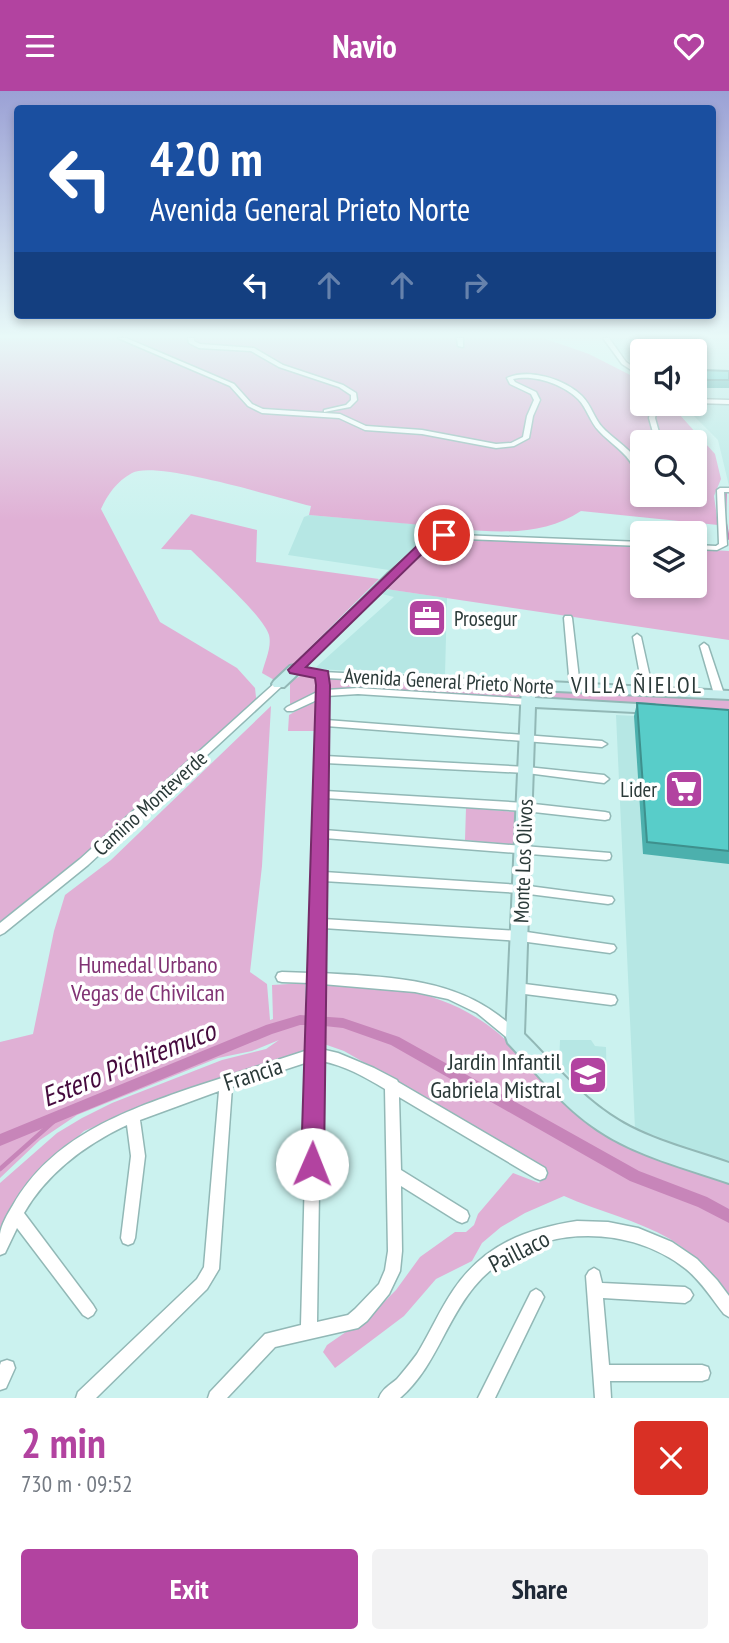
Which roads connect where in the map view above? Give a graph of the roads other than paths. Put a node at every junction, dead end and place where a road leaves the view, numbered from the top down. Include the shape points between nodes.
1 (247, 399) edge
2 (354, 399) edge
3 (537, 399) edge
4 (579, 399) edge
5 (707, 402) edge
6 (729, 403) edge
7 (300, 413) junction
8 (630, 457) edge
9 (729, 490) edge
10 (630, 544) edge
11 (707, 548) edge
12 (568, 618) dead end
13 (637, 637) dead end
14 (704, 646) dead end
15 (295, 670) junction
16 (322, 675) junction
17 (279, 684) joint
18 (575, 687) junction
19 (648, 691) junction
20 (323, 694) junction
21 (529, 694) junction
22 (724, 695) edge
23 (290, 709) dead end
24 (662, 710) edge
25 (322, 723) junction
26 (528, 736) junction
27 (602, 744) dead end
28 (321, 759) junction
29 (527, 770) junction
30 (604, 779) dead end
31 (320, 794) junction
32 (525, 807) junction
33 (605, 816) dead end
34 (320, 834) junction
35 (523, 847) junction
36 (606, 856) dead end
37 (318, 876) junction
38 (522, 890) junction
39 (608, 900) dead end
40 (317, 923) junction
41 (0, 930) edge
42 (520, 936) junction
43 (610, 947) dead end
44 (282, 977) dead end
45 (316, 977) junction
46 (517, 988) junction
47 (611, 1000) dead end
48 (515, 1037) junction
49 (315, 1053) junction
50 (226, 1082) junction
51 (392, 1084) junction
52 (133, 1115) junction
53 (540, 1173) dead end
54 (729, 1173) edge
55 (394, 1174) junction
56 (16, 1214) junction
57 (462, 1216) dead end
58 (128, 1238) dead end
59 (0, 1248) edge
60 (685, 1295) dead end
61 (536, 1297) dead end
62 (729, 1309) edge
63 (88, 1310) dead end
64 (309, 1330) junction
65 (601, 1373) junction
66 (702, 1373) dead end
67 (84, 1398) edge
68 (216, 1398) edge
69 (387, 1398) edge
70 (486, 1398) edge
71 (603, 1398) edge

1 - 7 street via 271,413
2 - 7 street via 348,406
3 - 7 street via 526,438 512,445 365,428 340,416
4 - 8 street via 593,422
5 - 6 street
9 - 11 street via 720,490 723,545
10 - 15 street via 437,536
12 - 18 street
13 - 19 street
14 - 22 street
15 - 16 street, Avenida General Prieto Norte
15 - 17 street, Camino Monteverde
16 - 20 street
16 - 21 street, Avenida General Prieto Norte
17 - 41 street, Camino Monteverde via 84,862
18 - 19 street, Avenida General Prieto Norte
18 - 21 street, Avenida General Prieto Norte
19 - 22 street, Avenida General Prieto Norte
20 - 21 street, Avenida General Prieto Norte
20 - 23 street, Avenida General Prieto Norte
20 - 25 street
21 - 24 street, Avenida General Prieto Norte
21 - 26 street, Monte Los Olivos
25 - 26 street
25 - 28 street
26 - 27 street
26 - 29 street, Monte Los Olivos
28 - 29 street
28 - 31 street
29 - 30 street
29 - 32 street, Monte Los Olivos
31 - 32 street
31 - 34 street
32 - 33 street
32 - 35 street, Monte Los Olivos
34 - 35 street
34 - 37 street
35 - 36 street
35 - 38 street, Monte Los Olivos
37 - 38 street
37 - 40 street
38 - 39 street
38 - 42 street, Monte Los Olivos
40 - 42 street
40 - 45 street
42 - 43 street
42 - 46 street, Monte Los Olivos
44 - 45 street
45 - 48 street via 425,986 446,992 484,1010
45 - 49 street
46 - 47 street
46 - 48 street, Monte Los Olivos
48 - 54 street via 603,1122 645,1144
49 - 50 street, Francia
49 - 51 street
49 - 64 street
50 - 52 street, Francia
50 - 67 street via 211,1269
51 - 53 street
51 - 55 street
52 - 56 street, Francia via 104,1127 70,1150 35,1185
52 - 58 street via 138,1156
55 - 57 street
55 - 64 street via 395,1251 384,1290 352,1322
56 - 59 street, Francia
56 - 63 street
60 - 65 street via 595,1283
61 - 70 street
62 - 69 street, Paillaco via 691,1263 658,1243 618,1231 579,1228 539,1235 489,1261 468,1282 411,1377
64 - 68 street via 271,1340
65 - 66 street
65 - 71 street

